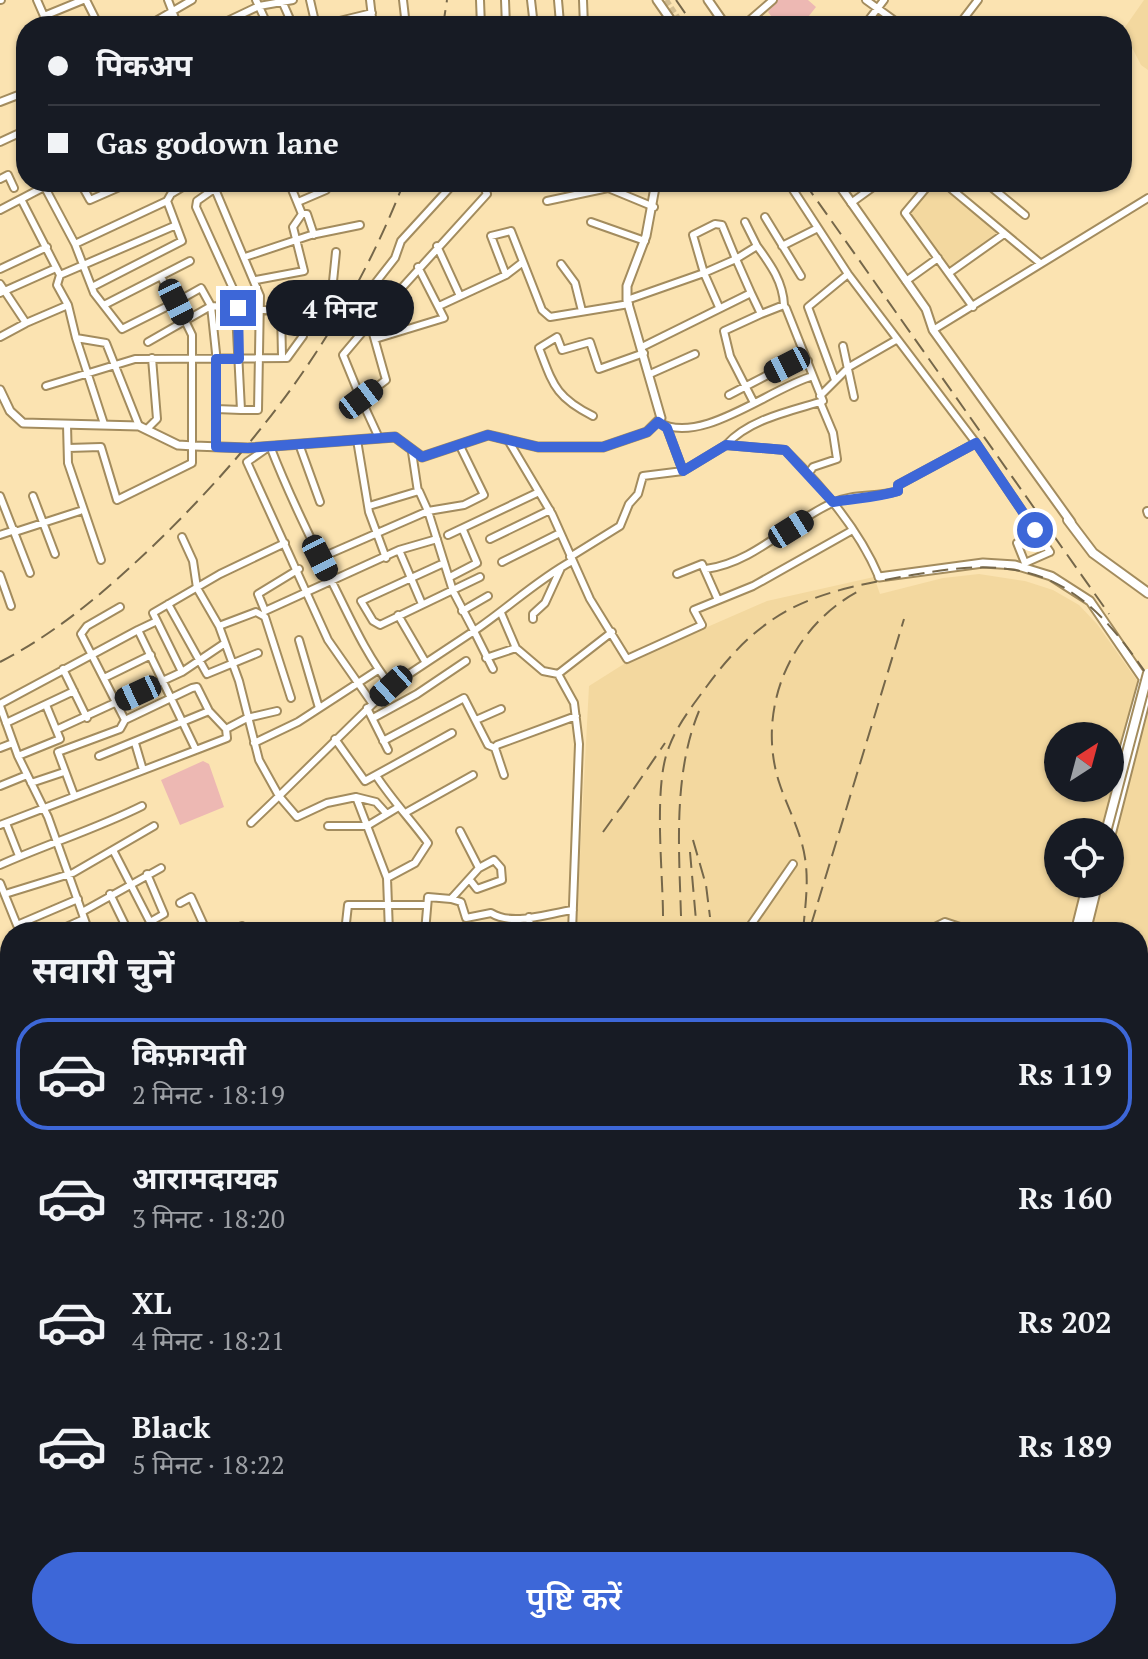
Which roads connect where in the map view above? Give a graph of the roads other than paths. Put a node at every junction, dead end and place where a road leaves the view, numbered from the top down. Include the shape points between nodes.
1 (37, 0) edge
2 (85, 0) edge
3 (168, 0) edge
4 (192, 0) edge
5 (293, 0) edge
6 (370, 0) edge
7 (773, 0) edge
8 (866, 0) edge
9 (884, 0) edge
10 (978, 0) edge
11 (282, 1) edge
12 (258, 3) edge
13 (877, 9) junction
14 (174, 10) junction
15 (372, 13) junction
16 (164, 16) edge
17 (176, 16) edge
18 (235, 16) edge
19 (359, 16) edge
20 (372, 16) edge
21 (755, 16) edge
22 (872, 16) edge
23 (887, 16) edge
24 (966, 16) edge
25 (0, 179) edge
26 (14, 188) dead end
27 (32, 192) edge
28 (47, 192) edge
29 (86, 192) edge
30 (108, 192) edge
31 (174, 192) edge
32 (206, 192) edge
33 (216, 192) edge
34 (294, 192) edge
35 (321, 192) edge
36 (446, 192) edge
37 (486, 192) edge
38 (581, 192) edge
39 (623, 192) edge
40 (655, 192) edge
41 (795, 192) edge
42 (844, 192) edge
43 (866, 192) edge
44 (923, 192) edge
45 (955, 192) edge
46 (997, 192) edge
47 (1148, 198) edge
48 (21, 199) junction
49 (167, 201) junction
50 (547, 201) dead end
51 (298, 202) junction
52 (851, 203) junction
53 (654, 207) junction
54 (0, 210) edge
55 (302, 214) junction
56 (1025, 215) dead end
57 (765, 217) dead end
58 (591, 222) dead end
59 (745, 222) dead end
60 (360, 225) dead end
61 (174, 226) junction
62 (818, 228) junction
63 (1004, 234) junction
64 (314, 235) junction
65 (296, 240) junction
66 (645, 241) junction
67 (75, 244) junction
68 (437, 246) junction
69 (757, 246) junction
70 (782, 246) junction
71 (47, 247) junction
72 (336, 252) dead end
73 (245, 257) junction
74 (938, 258) junction
75 (736, 259) junction
76 (190, 261) dead end
77 (523, 262) junction
78 (83, 263) junction
79 (1040, 263) junction
80 (561, 264) dead end
81 (418, 267) junction
82 (0, 269) edge
83 (58, 272) junction
84 (704, 273) junction
85 (949, 273) junction
86 (848, 274) junction
87 (506, 275) junction
88 (161, 276) junction
89 (801, 276) dead end
90 (256, 280) junction
91 (906, 281) junction
92 (0, 284) edge
93 (92, 287) junction
94 (2, 292) edge
95 (751, 293) junction
96 (366, 295) dead end
97 (460, 296) junction
98 (628, 302) junction
99 (174, 303) junction
100 (68, 305) junction
101 (104, 305) junction
102 (211, 306) junction
103 (439, 306) junction
104 (719, 307) junction
105 (973, 307) junction
106 (238, 308) junction
107 (786, 308) dead end
108 (261, 309) junction
109 (281, 311) junction
110 (582, 311) junction
111 (304, 313) junction
112 (761, 314) junction
113 (186, 322) junction
114 (26, 323) junction
115 (370, 323) junction
116 (933, 330) junction
117 (0, 337) edge
118 (76, 338) junction
119 (375, 339) junction
120 (896, 340) junction
121 (148, 342) dead end
122 (843, 346) dead end
123 (643, 350) junction
124 (695, 354) dead end
125 (282, 356) junction
126 (192, 357) junction
127 (152, 358) junction
128 (260, 358) junction
129 (216, 359) junction
130 (239, 359) junction
131 (808, 361) junction
132 (113, 363) junction
133 (849, 367) junction
134 (88, 371) junction
135 (650, 374) junction
136 (813, 376) junction
137 (835, 380) junction
138 (46, 386) dead end
139 (745, 387) junction
140 (0, 390) edge
141 (729, 395) dead end
142 (854, 397) dead end
143 (361, 399) junction
144 (820, 399) junction
145 (753, 401) junction
146 (216, 409) junction
147 (241, 410) junction
148 (10, 411) junction
149 (0, 412) edge
150 (593, 416) dead end
151 (658, 422) junction
152 (104, 424) junction
153 (67, 425) junction
154 (143, 428) junction
155 (667, 428) junction
156 (379, 438) junction
157 (357, 440) junction
158 (508, 440) junction
159 (976, 443) junction
160 (299, 444) junction
161 (726, 445) junction
162 (194, 446) junction
163 (270, 446) junction
164 (460, 446) junction
165 (216, 447) junction
166 (68, 448) junction
167 (412, 452) junction
168 (683, 471) junction
169 (809, 473) junction
170 (418, 492) junction
171 (539, 492) junction
172 (0, 496) edge
173 (33, 496) dead end
174 (320, 502) dead end
175 (833, 502) junction
176 (369, 506) junction
177 (550, 510) junction
178 (80, 511) dead end
179 (428, 511) junction
180 (43, 522) junction
181 (1071, 524) joint
182 (463, 530) junction
183 (15, 531) junction
184 (851, 531) junction
185 (376, 532) junction
186 (560, 533) junction
187 (0, 535) edge
188 (448, 535) dead end
189 (182, 537) dead end
190 (437, 539) junction
191 (490, 539) dead end
192 (285, 543) junction
193 (1017, 543) dead end
194 (399, 550) junction
195 (55, 554) dead end
196 (320, 558) junction
197 (386, 558) junction
198 (571, 559) junction
199 (101, 560) dead end
200 (502, 562) dead end
201 (444, 563) junction
202 (563, 566) junction
203 (299, 569) junction
204 (706, 569) junction
205 (30, 573) dead end
206 (677, 574) dead end
207 (0, 575) edge
208 (450, 577) junction
209 (480, 577) dead end
210 (879, 577) joint
211 (411, 578) junction
212 (331, 581) junction
213 (197, 588) junction
214 (1148, 590) edge
215 (453, 591) junction
216 (309, 592) junction
217 (488, 596) dead end
218 (718, 600) junction
219 (168, 604) junction
220 (422, 604) junction
221 (11, 606) dead end
222 (120, 607) dead end
223 (462, 611) junction
224 (501, 613) junction
225 (398, 615) junction
226 (533, 619) dead end
227 (157, 621) junction
228 (219, 626) junction
229 (138, 630) junction
230 (474, 631) junction
231 (612, 632) junction
232 (299, 640) dead end
233 (225, 643) junction
234 (516, 648) junction
235 (91, 653) junction
236 (258, 653) dead end
237 (151, 655) junction
238 (486, 658) junction
239 (466, 661) dead end
240 (199, 662) junction
241 (232, 663) junction
242 (426, 663) junction
243 (63, 669) junction
244 (493, 669) dead end
245 (378, 670) junction
246 (182, 672) junction
247 (558, 674) junction
248 (1146, 677) edge
249 (104, 678) junction
250 (164, 680) junction
251 (357, 681) junction
252 (391, 686) junction
253 (74, 691) junction
254 (1148, 691) edge
255 (173, 698) junction
256 (291, 698) dead end
257 (116, 703) junction
258 (0, 705) edge
259 (46, 705) junction
260 (369, 705) junction
261 (319, 708) junction
262 (501, 709) dead end
263 (209, 711) junction
264 (277, 711) dead end
265 (576, 716) junction
266 (375, 717) dead end
267 (87, 718) junction
268 (247, 718) junction
269 (125, 720) junction
270 (476, 720) junction
271 (184, 722) junction
272 (6, 723) junction
273 (58, 729) junction
274 (226, 729) junction
275 (452, 733) dead end
276 (335, 739) junction
277 (383, 741) junction
278 (13, 743) junction
279 (135, 743) junction
280 (254, 743) junction
281 (0, 748) edge
282 (495, 748) junction
283 (196, 750) junction
284 (388, 750) dead end
285 (18, 756) junction
286 (99, 756) dead end
287 (143, 770) junction
288 (64, 772) junction
289 (27, 775) junction
290 (473, 775) dead end
291 (504, 775) dead end
292 (377, 777) junction
293 (31, 783) junction
294 (0, 786) edge
295 (74, 795) junction
296 (279, 796) junction
297 (356, 797) junction
298 (142, 806) dead end
299 (44, 808) junction
300 (397, 808) junction
301 (386, 813) junction
302 (405, 813) junction
303 (1108, 818) edge
304 (1115, 818) edge
305 (251, 823) dead end
306 (3, 824) edge
307 (154, 826) dead end
308 (328, 826) dead end
309 (367, 826) junction
310 (460, 831) dead end
311 (56, 840) junction
312 (113, 850) junction
313 (19, 856) junction
314 (793, 864) dead end
315 (0, 865) edge
316 (161, 868) dead end
317 (479, 868) junction
318 (68, 873) junction
319 (147, 874) junction
320 (387, 878) junction
321 (470, 880) junction
322 (131, 882) junction
323 (0, 883) edge
324 (5, 894) junction
325 (110, 894) junction
326 (1089, 898) edge
327 (78, 899) junction
328 (451, 899) junction
329 (180, 903) dead end
330 (389, 905) junction
331 (426, 905) junction
332 (573, 910) junction
333 (83, 915) junction
334 (529, 917) junction
335 (16, 922) edge
336 (24, 922) edge
337 (71, 922) edge
338 (85, 922) edge
339 (124, 922) edge
340 (202, 922) edge
341 (346, 922) edge
342 (389, 922) edge
343 (425, 922) edge
344 (530, 922) edge
345 (572, 922) edge
346 (753, 922) edge
347 (1083, 922) edge

1 - 2 street via 44,16
3 - 14 street
4 - 14 street
5 - 11 street
6 - 15 street
7 - 21 street
8 - 13 street
9 - 13 street
10 - 24 street
11 - 12 street
12 - 18 street
13 - 22 street
13 - 23 street
14 - 16 street
14 - 17 street
15 - 19 street
15 - 20 street
25 - 26 street via 8,175
27 - 48 street
28 - 67 street
29 - 30 street via 90,200
31 - 49 street
32 - 106 street via 196,207
33 - 73 street
34 - 51 street
35 - 51 street
36 - 96 street via 401,241 395,258
37 - 68 street
38 - 50 street
39 - 53 street
40 - 53 street
41 - 62 street
42 - 52 street
43 - 52 street
44 - 74 street via 905,213
45 - 63 street
46 - 56 street
47 - 79 street
48 - 54 street
48 - 71 street
49 - 61 street
49 - 67 street
51 - 55 street
52 - 91 street
53 - 66 street
55 - 64 street via 307,214
55 - 65 street via 293,223
57 - 70 street
58 - 66 street
59 - 69 street
60 - 64 street
61 - 78 street
61 - 93 street via 182,241
62 - 70 street
62 - 86 street
63 - 79 street
63 - 85 street
64 - 65 street
65 - 73 street
65 - 90 street via 304,271
66 - 98 street via 627,286
67 - 78 street
68 - 81 street
68 - 97 street
69 - 75 street
69 - 112 street via 784,291 784,305
70 - 89 street
71 - 82 street
71 - 83 street
72 - 111 street via 330,311
73 - 90 street
74 - 85 street
74 - 91 street
75 - 84 street
75 - 84 street via 722,225 715,224 693,235
75 - 95 street
76 - 88 street
77 - 87 street
77 - 87 street via 511,231 491,236
77 - 110 street via 542,310 550,317
78 - 83 street
78 - 93 street
79 - 105 street
80 - 110 street via 575,283
81 - 103 street
81 - 115 street
83 - 94 street
83 - 100 street via 57,285
84 - 98 street
84 - 104 street
85 - 105 street
86 - 120 street
86 - 137 street via 808,307
87 - 97 street
88 - 99 street
88 - 101 street
90 - 108 street
91 - 116 street via 926,309
92 - 94 street
93 - 101 street
94 - 114 street
95 - 104 street
95 - 112 street
97 - 103 street
98 - 110 street
98 - 123 street
99 - 101 street via 122,329
99 - 102 street via 201,288
99 - 113 street
100 - 114 street
100 - 118 street
102 - 106 street
102 - 113 street
102 - 129 street
103 - 119 street via 444,318
104 - 123 street
105 - 116 street
106 - 108 street
106 - 130 street
107 - 131 street
108 - 109 street
108 - 128 street
109 - 111 street
109 - 125 street
111 - 125 street via 303,336 289,357
112 - 139 street via 724,331
113 - 121 street
113 - 126 street
114 - 117 street
115 - 119 street
115 - 143 street via 343,355
116 - 181 street
118 - 132 street via 106,343
118 - 134 street
119 - 143 street via 386,380
120 - 133 street
120 - 159 street
122 - 133 street
123 - 135 street
123 - 150 street via 599,369 590,342 562,350 557,337 539,348 546,375 563,399
124 - 135 street
125 - 128 street
126 - 127 street
126 - 129 street
126 - 162 street
127 - 132 street
127 - 154 street via 157,419
128 - 130 street
128 - 147 street via 258,410
129 - 130 street
129 - 146 street
130 - 147 street
131 - 136 street
131 - 139 street via 787,365
132 - 134 street
132 - 154 street
133 - 137 street
133 - 142 street
134 - 138 street
134 - 152 street
135 - 151 street
136 - 144 street
136 - 145 street
137 - 144 street
139 - 141 street
139 - 145 street
140 - 148 street
143 - 156 street
144 - 161 street via 734,435
144 - 169 street via 837,459
145 - 155 street via 704,427
146 - 147 street
146 - 165 street
148 - 149 street
148 - 153 street via 23,423
151 - 155 street
151 - 158 street via 647,432 603,447 538,447
152 - 153 street
152 - 154 street
153 - 166 street
154 - 162 street via 178,445
155 - 168 street
156 - 157 street
156 - 167 street via 395,437
157 - 160 street
157 - 176 street
158 - 164 street via 488,435
158 - 171 street
159 - 175 street via 898,485 898,491
159 - 193 street via 1050,552 1025,563
160 - 163 street
160 - 174 street
161 - 168 street
161 - 169 street via 785,450
162 - 165 street
162 - 166 street via 192,463 117,500 101,447
163 - 165 street
163 - 192 street via 247,462
163 - 196 street
164 - 167 street via 422,457
164 - 179 street via 484,495 464,505
166 - 199 street via 68,463
167 - 170 street
168 - 198 street via 643,476 620,526
169 - 175 street
170 - 176 street
170 - 179 street
171 - 177 street
171 - 182 street
172 - 183 street
173 - 180 street
175 - 184 street
175 - 204 street via 753,552
176 - 185 street
177 - 186 street
177 - 191 street
178 - 180 street
179 - 185 street
179 - 190 street
180 - 183 street
180 - 195 street
181 - 214 main road via 1093,553
182 - 188 street
182 - 208 street via 477,563
183 - 187 street
183 - 205 street
184 - 210 street
184 - 218 street
185 - 196 street
185 - 197 street
186 - 198 street
186 - 200 street
189 - 213 street
190 - 194 street
190 - 201 street
192 - 203 street
192 - 213 street
194 - 197 street
194 - 211 street
196 - 212 street
197 - 212 street
198 - 202 street
198 - 231 street
201 - 208 street
201 - 211 street
202 - 224 street
202 - 226 street
203 - 216 street
203 - 216 street via 257,598 265,611
204 - 206 street via 702,564
204 - 218 street
207 - 221 street
208 - 215 street
209 - 215 street
210 - 248 street via 983,563 1015,565 1051,576 1090,601
211 - 220 street
211 - 225 street via 361,601 380,625
212 - 216 street
212 - 245 street
213 - 219 street
213 - 228 street
215 - 220 street
215 - 223 street
216 - 251 street via 328,640
217 - 223 street
218 - 231 street via 694,610 702,625 627,659
219 - 227 street via 153,613
219 - 240 street
220 - 225 street
222 - 235 street via 81,634
223 - 230 street
224 - 230 street
224 - 234 street via 511,624 506,631
225 - 242 street
227 - 229 street
227 - 246 street
228 - 233 street
228 - 256 street via 256,612 265,617
229 - 235 street
229 - 237 street
230 - 238 street
230 - 242 street
231 - 247 street
232 - 261 street
233 - 240 street
233 - 241 street
234 - 238 street
234 - 247 street via 543,671
235 - 243 street
235 - 249 street
236 - 241 street
237 - 249 street
237 - 250 street
238 - 244 street
239 - 266 street
240 - 241 street via 207,674
240 - 246 street
241 - 268 street
242 - 252 street
243 - 253 street
243 - 258 street
245 - 251 street
245 - 252 street
246 - 250 street
247 - 265 street
248 - 303 main road, bridge
249 - 257 street
250 - 255 street
250 - 257 street
251 - 260 street
251 - 261 street
252 - 260 street
253 - 259 street
253 - 267 street
254 - 304 street
255 - 263 street via 197,687
255 - 269 street
255 - 271 street
257 - 267 street
257 - 269 street
258 - 272 street
259 - 272 street
259 - 273 street
260 - 276 street
260 - 277 street
261 - 280 street
262 - 270 street
263 - 271 street
263 - 274 street
264 - 268 street
265 - 282 street
265 - 332 street
267 - 273 street
268 - 274 street
268 - 280 street
269 - 288 street via 120,729 58,752
270 - 277 street via 464,698
270 - 282 street via 488,745
271 - 279 street
271 - 283 street
272 - 278 street
273 - 285 street via 60,739
274 - 283 street via 227,738
275 - 292 street
276 - 292 street via 363,781
276 - 296 street
277 - 284 street
278 - 281 street
278 - 285 street
279 - 286 street
279 - 287 street
280 - 296 street
282 - 291 street
283 - 287 street
285 - 289 street
287 - 295 street
288 - 293 street
288 - 295 street
289 - 293 street
289 - 294 street
290 - 302 street
292 - 300 street
293 - 299 street
295 - 299 street
296 - 297 street via 297,817
296 - 305 street
297 - 301 street via 376,802
297 - 309 street
298 - 311 street
299 - 306 street
299 - 311 street
300 - 301 street
300 - 302 street
301 - 309 street
302 - 320 street via 428,843 415,863
306 - 313 street
307 - 312 street
308 - 309 street
309 - 320 street
310 - 317 street
311 - 313 street
311 - 318 street
312 - 318 street
312 - 322 street
313 - 315 street
314 - 346 street
316 - 319 street
317 - 321 street
317 - 321 street via 494,860 502,880 477,889
318 - 324 street
318 - 327 street
319 - 322 street
319 - 322 street via 160,896 164,914 159,920 150,922
320 - 330 street
321 - 328 street
322 - 325 street
323 - 324 street
324 - 335 street
325 - 333 street
325 - 339 street
326 - 347 main road
327 - 333 street
327 - 336 street
328 - 331 street via 428,897
328 - 334 street via 461,902 466,918 491,913 500,918
329 - 340 street via 191,897
330 - 331 street
330 - 341 street via 348,905
330 - 342 street
331 - 343 street
332 - 334 street
332 - 345 street
333 - 337 street
333 - 338 street
334 - 344 street

